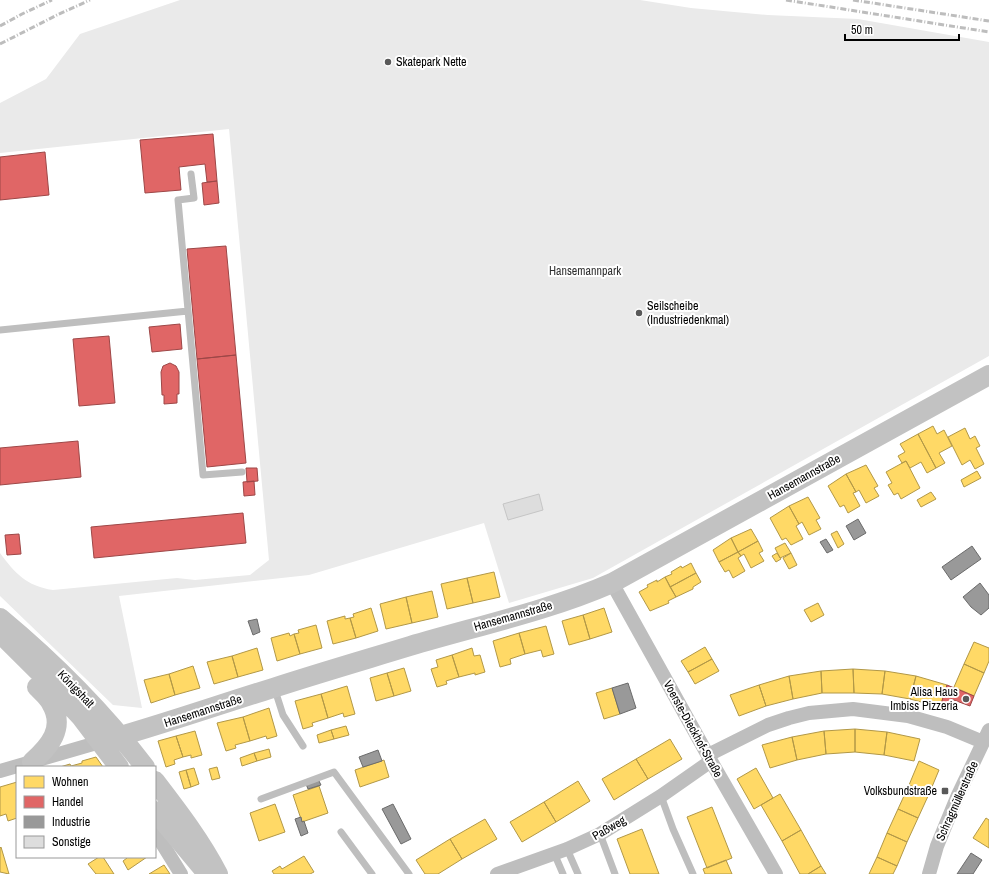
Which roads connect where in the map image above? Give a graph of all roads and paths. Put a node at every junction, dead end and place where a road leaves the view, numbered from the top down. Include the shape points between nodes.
1 (191, 174) dead end
2 (188, 311) junction
3 (0, 330) edge
4 (989, 375) edge
5 (242, 472) dead end
6 (612, 583) junction
7 (0, 618) edge
8 (0, 633) edge
9 (0, 645) edge
10 (274, 688) junction
11 (121, 736) junction
12 (986, 736) edge
13 (100, 742) junction
14 (303, 746) dead end
15 (709, 758) junction
16 (32, 762) junction
17 (16, 766) edge
18 (18, 766) edge
19 (118, 766) edge
20 (143, 766) edge
21 (0, 771) edge
22 (156, 782) edge
23 (661, 796) junction
24 (260, 799) dead end
25 (156, 812) edge
26 (341, 832) dead end
27 (156, 834) edge
28 (600, 834) junction
29 (560, 851) junction
30 (182, 874) edge
31 (208, 874) edge
32 (218, 874) edge
33 (372, 874) edge
34 (409, 874) edge
35 (497, 874) edge
36 (563, 874) edge
37 (578, 874) edge
38 (615, 874) edge
39 (693, 874) edge
40 (776, 874) edge
41 (929, 874) edge

1 - 2 lane via 194,198 178,200
2 - 3 lane
2 - 5 lane via 203,475
4 - 6 street, Hansemannstraße
6 - 10 street, Hansemannstraße via 529,612
6 - 15 street, Voerste-Dieckhof-Straße
7 - 11 street, Königshalt via 64,675
8 - 13 street, Königshalt via 81,717
9 - 16 street via 51,703 56,713 52,741
10 - 11 street, Hansemannstraße
10 - 14 lane via 283,715
11 - 13 street, Hansemannstraße
11 - 20 street, Königshalt
12 - 15 street via 908,716 853,709 809,713 768,725
12 - 41 street, Schragmüllerstraße via 958,795 937,846
13 - 16 street, Hansemannstraße
13 - 19 street, Königshalt
15 - 23 street, Paßweg
15 - 40 street, Voerste-Dieckhof-Straße
16 - 18 street, Hansemannstraße
17 - 21 street, Hansemannstraße
22 - 32 street via 180,813
23 - 28 street, Paßweg
23 - 39 lane
24 - 34 lane via 334,772
25 - 31 street
26 - 33 lane
27 - 30 street
28 - 29 street, Paßweg
28 - 38 lane
29 - 35 street, Paßweg
29 - 36 lane
29 - 37 lane

